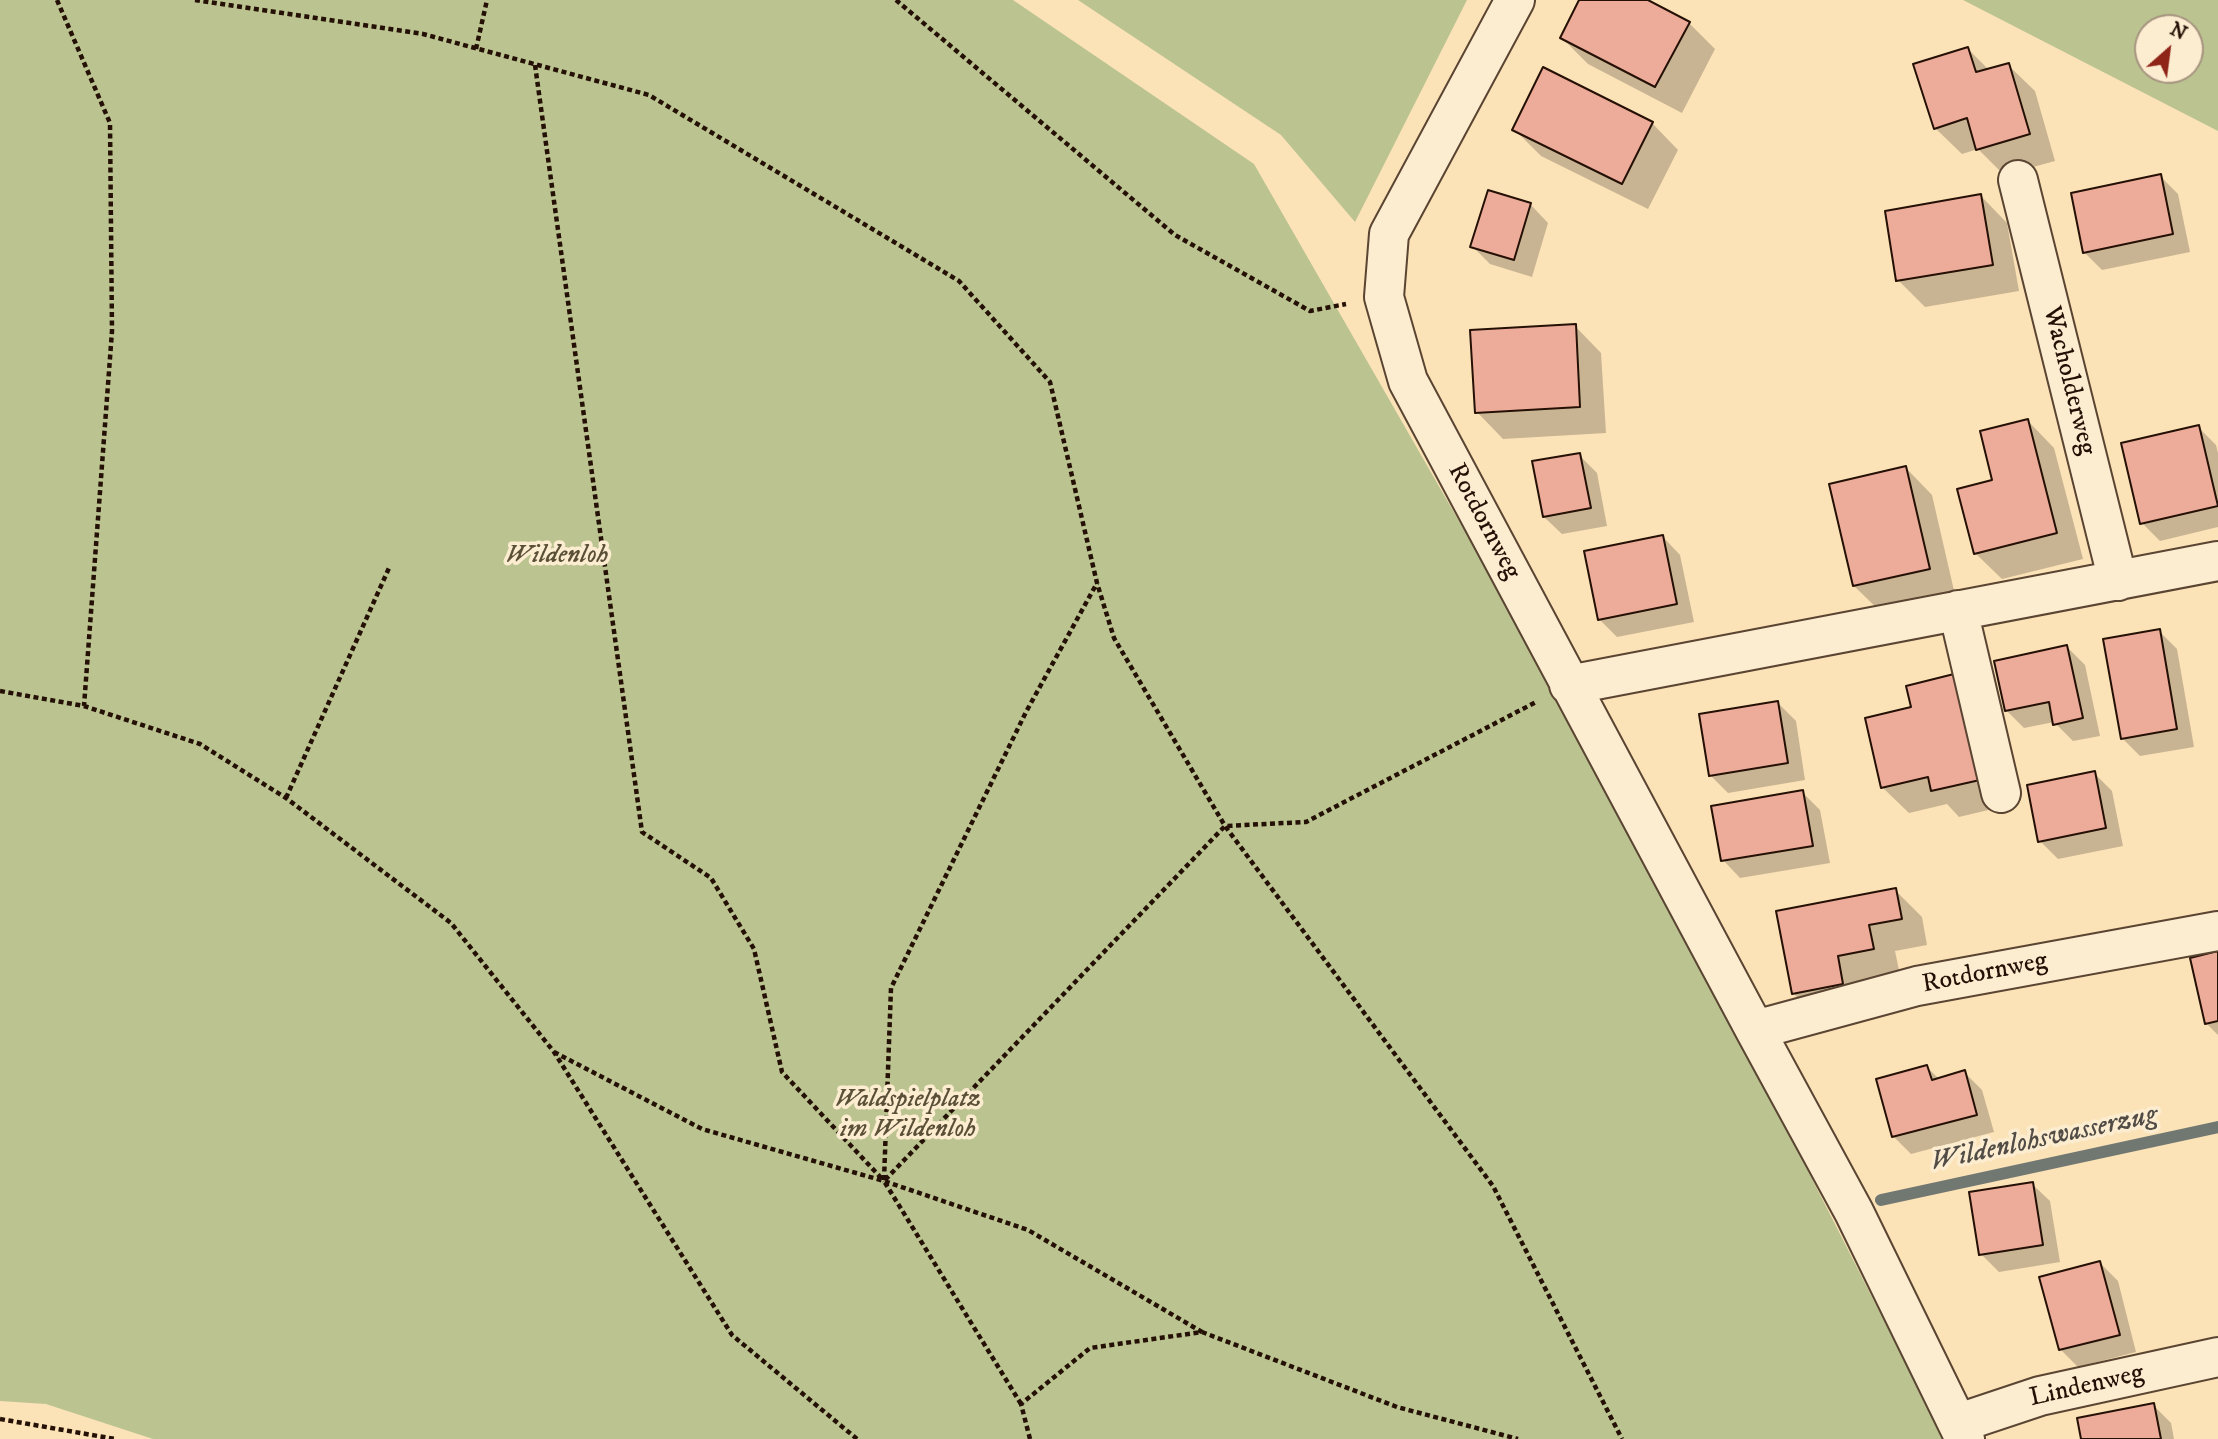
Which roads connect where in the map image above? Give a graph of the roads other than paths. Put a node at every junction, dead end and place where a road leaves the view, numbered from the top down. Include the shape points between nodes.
1 (1515, 0) edge
2 (2018, 180) dead end
3 (2218, 561) edge
4 (2118, 581) junction
5 (1958, 610) junction
6 (1569, 685) junction
7 (2001, 793) dead end
8 (2218, 931) edge
9 (1755, 1030) junction
10 (2218, 1357) edge
11 (1962, 1431) edge

1 - 6 street, Rotdornweg via 1389,234 1384,297 1408,381
2 - 4 street, Wacholderweg
3 - 4 street
4 - 5 street
5 - 6 street
5 - 7 street
6 - 9 street, Rotdornweg
8 - 9 street, Rotdornweg via 1917,986
9 - 11 street, Rotdornweg via 1854,1212
10 - 11 street, Lindenweg via 2040,1396

